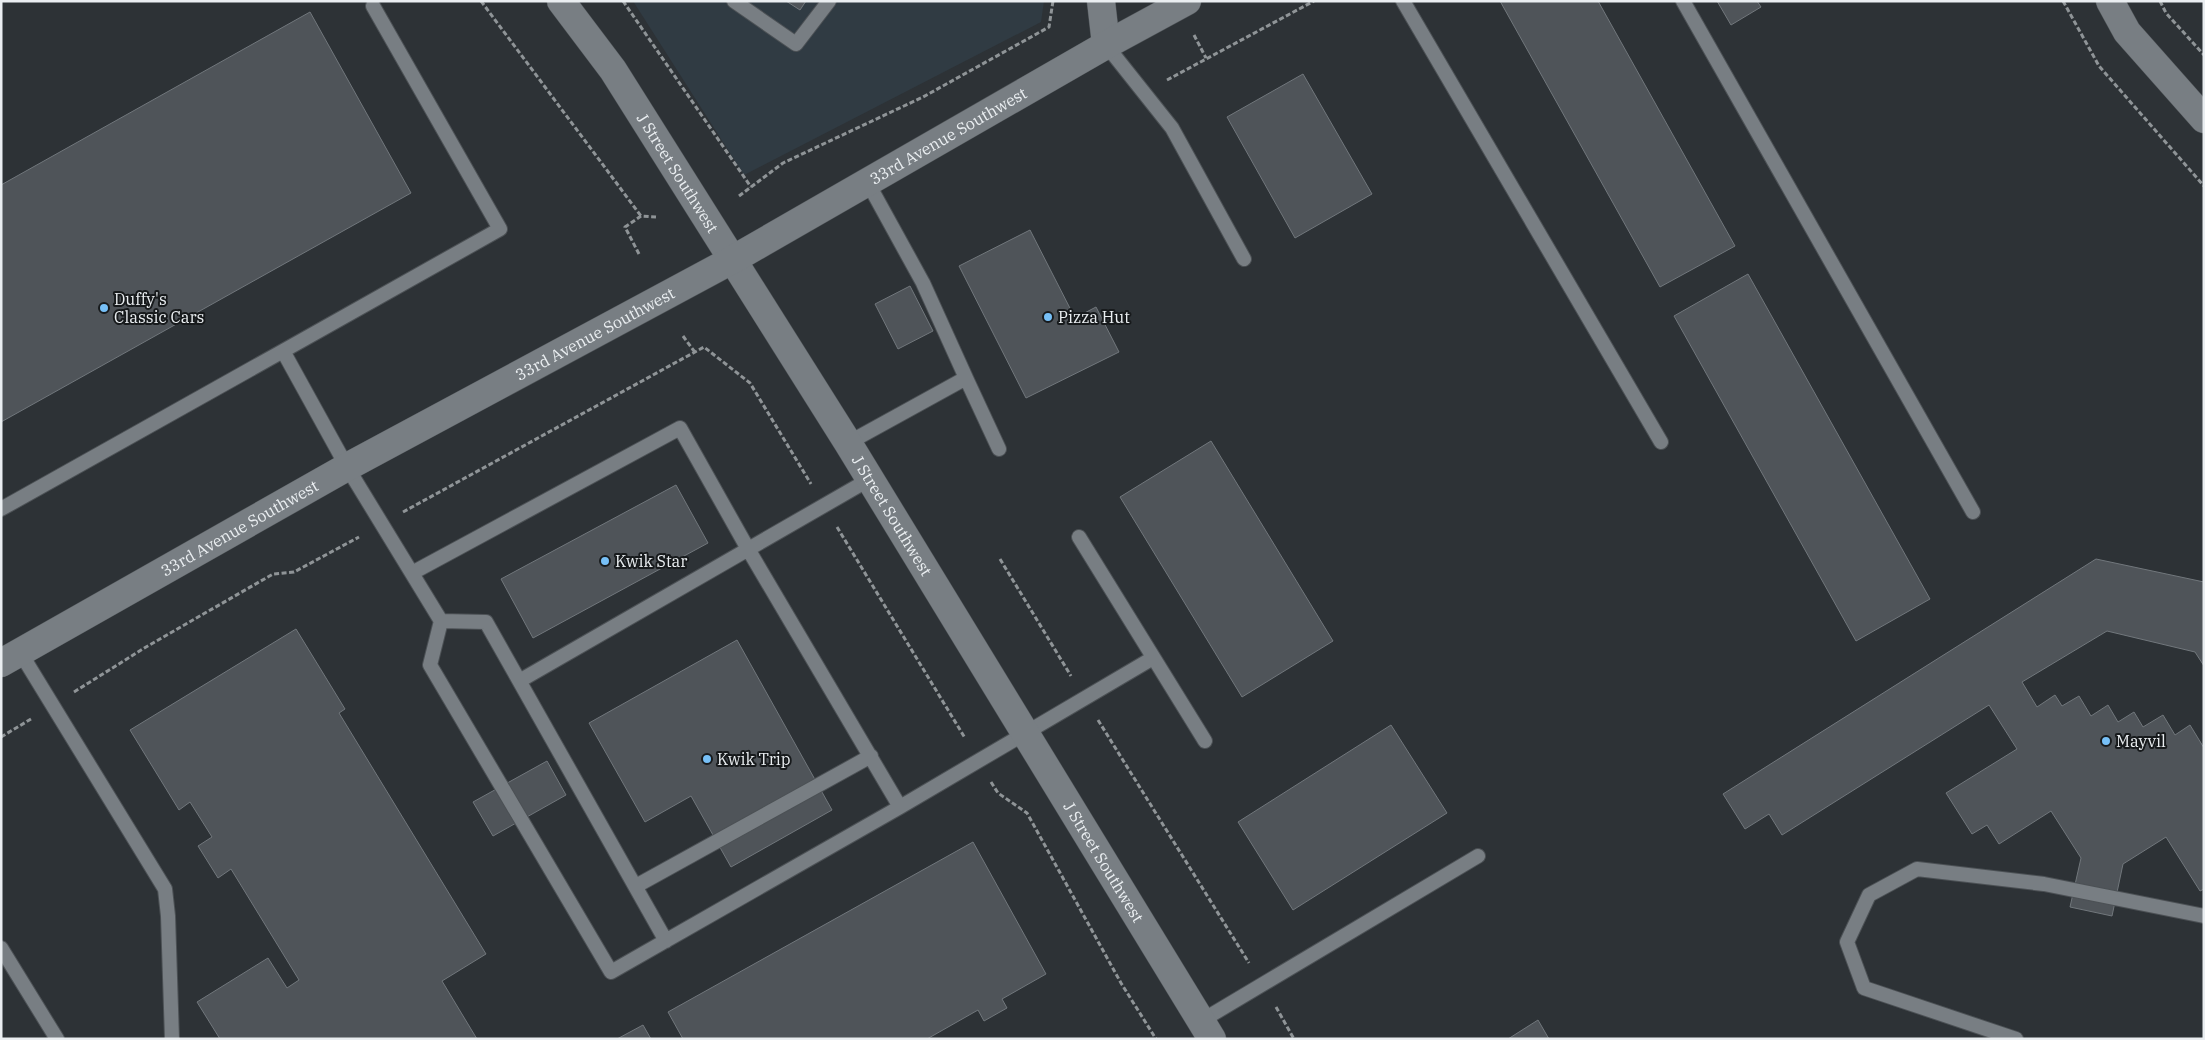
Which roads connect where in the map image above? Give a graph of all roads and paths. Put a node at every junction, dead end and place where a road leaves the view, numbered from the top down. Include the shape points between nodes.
1 (481, 1) edge
2 (561, 1) edge
3 (623, 1) edge
4 (734, 1) edge
5 (829, 1) edge
6 (1053, 1) edge
7 (1101, 1) edge
8 (1187, 1) edge
9 (1314, 1) edge
10 (1403, 1) edge
11 (1683, 1) edge
12 (2063, 1) edge
13 (2110, 1) edge
14 (2160, 1) edge
15 (373, 6) dead end
16 (1193, 34) dead end
17 (1106, 45) junction
18 (2204, 55) edge
19 (1206, 58) junction
20 (1144, 92) junction
21 (2204, 119) edge
22 (868, 183) junction
23 (2204, 186) edge
24 (751, 187) junction
25 (739, 196) dead end
26 (641, 216) junction
27 (656, 217) dead end
28 (639, 254) dead end
29 (1244, 259) dead end
30 (732, 260) junction
31 (683, 336) dead end
32 (283, 351) junction
33 (694, 351) dead end
34 (966, 378) junction
35 (1661, 442) dead end
36 (848, 444) junction
37 (998, 449) dead end
38 (347, 467) junction
39 (870, 479) junction
40 (1, 509) edge
41 (1973, 512) dead end
42 (1079, 537) dead end
43 (748, 549) junction
44 (1000, 559) dead end
45 (412, 573) junction
46 (442, 621) junction
47 (11, 658) edge
48 (1153, 658) junction
49 (520, 680) junction
50 (1085, 698) junction
51 (1025, 734) junction
52 (1205, 741) dead end
53 (871, 756) junction
54 (900, 807) junction
55 (1478, 856) dead end
56 (636, 886) junction
57 (2204, 916) edge
58 (666, 941) junction
59 (1, 948) edge
60 (1262, 984) junction
61 (1206, 1033) edge
62 (57, 1039) edge
63 (172, 1039) edge
64 (1294, 1039) edge
65 (2016, 1039) edge

1 - 26 path
2 - 30 street, J Street Southwest via 613,70
3 - 24 path
4 - 5 lane via 796,44
6 - 24 path via 1048,27 923,97 783,163
7 - 17 street
8 - 17 street, 33rd Avenue Southwest
9 - 19 path
10 - 35 lane
11 - 41 lane
12 - 23 path via 2100,66
13 - 21 street via 2127,32
14 - 18 path via 2166,13
15 - 32 lane via 500,229
16 - 19 path
17 - 20 lane
17 - 22 street, 33rd Avenue Southwest
19 - 20 path
20 - 29 lane via 1172,128
22 - 30 street, 33rd Avenue Southwest
22 - 34 lane via 922,283
24 - 25 path
26 - 27 path
26 - 28 path via 625,227
30 - 36 street, J Street Southwest
30 - 38 street, 33rd Avenue Southwest
31 - 33 path
32 - 38 lane
32 - 40 lane
34 - 36 lane
34 - 37 lane
36 - 39 street, J Street Southwest
38 - 45 lane
38 - 47 street, 33rd Avenue Southwest
39 - 43 lane
39 - 51 street, J Street Southwest
42 - 48 lane
43 - 45 lane via 680,428
43 - 49 lane
43 - 53 lane
44 - 50 path
45 - 46 lane
46 - 49 lane via 486,622
46 - 58 lane via 430,665 611,972
47 - 63 lane via 165,889
48 - 50 lane
48 - 52 lane
49 - 56 lane
50 - 51 lane
50 - 60 path
51 - 54 lane
51 - 61 street, J Street Southwest
53 - 54 lane
53 - 56 lane
54 - 58 lane
55 - 60 lane
56 - 58 lane
57 - 65 lane via 2044,884 1917,870 1869,895 1847,942 1864,988
59 - 62 lane
60 - 61 lane
60 - 64 path

